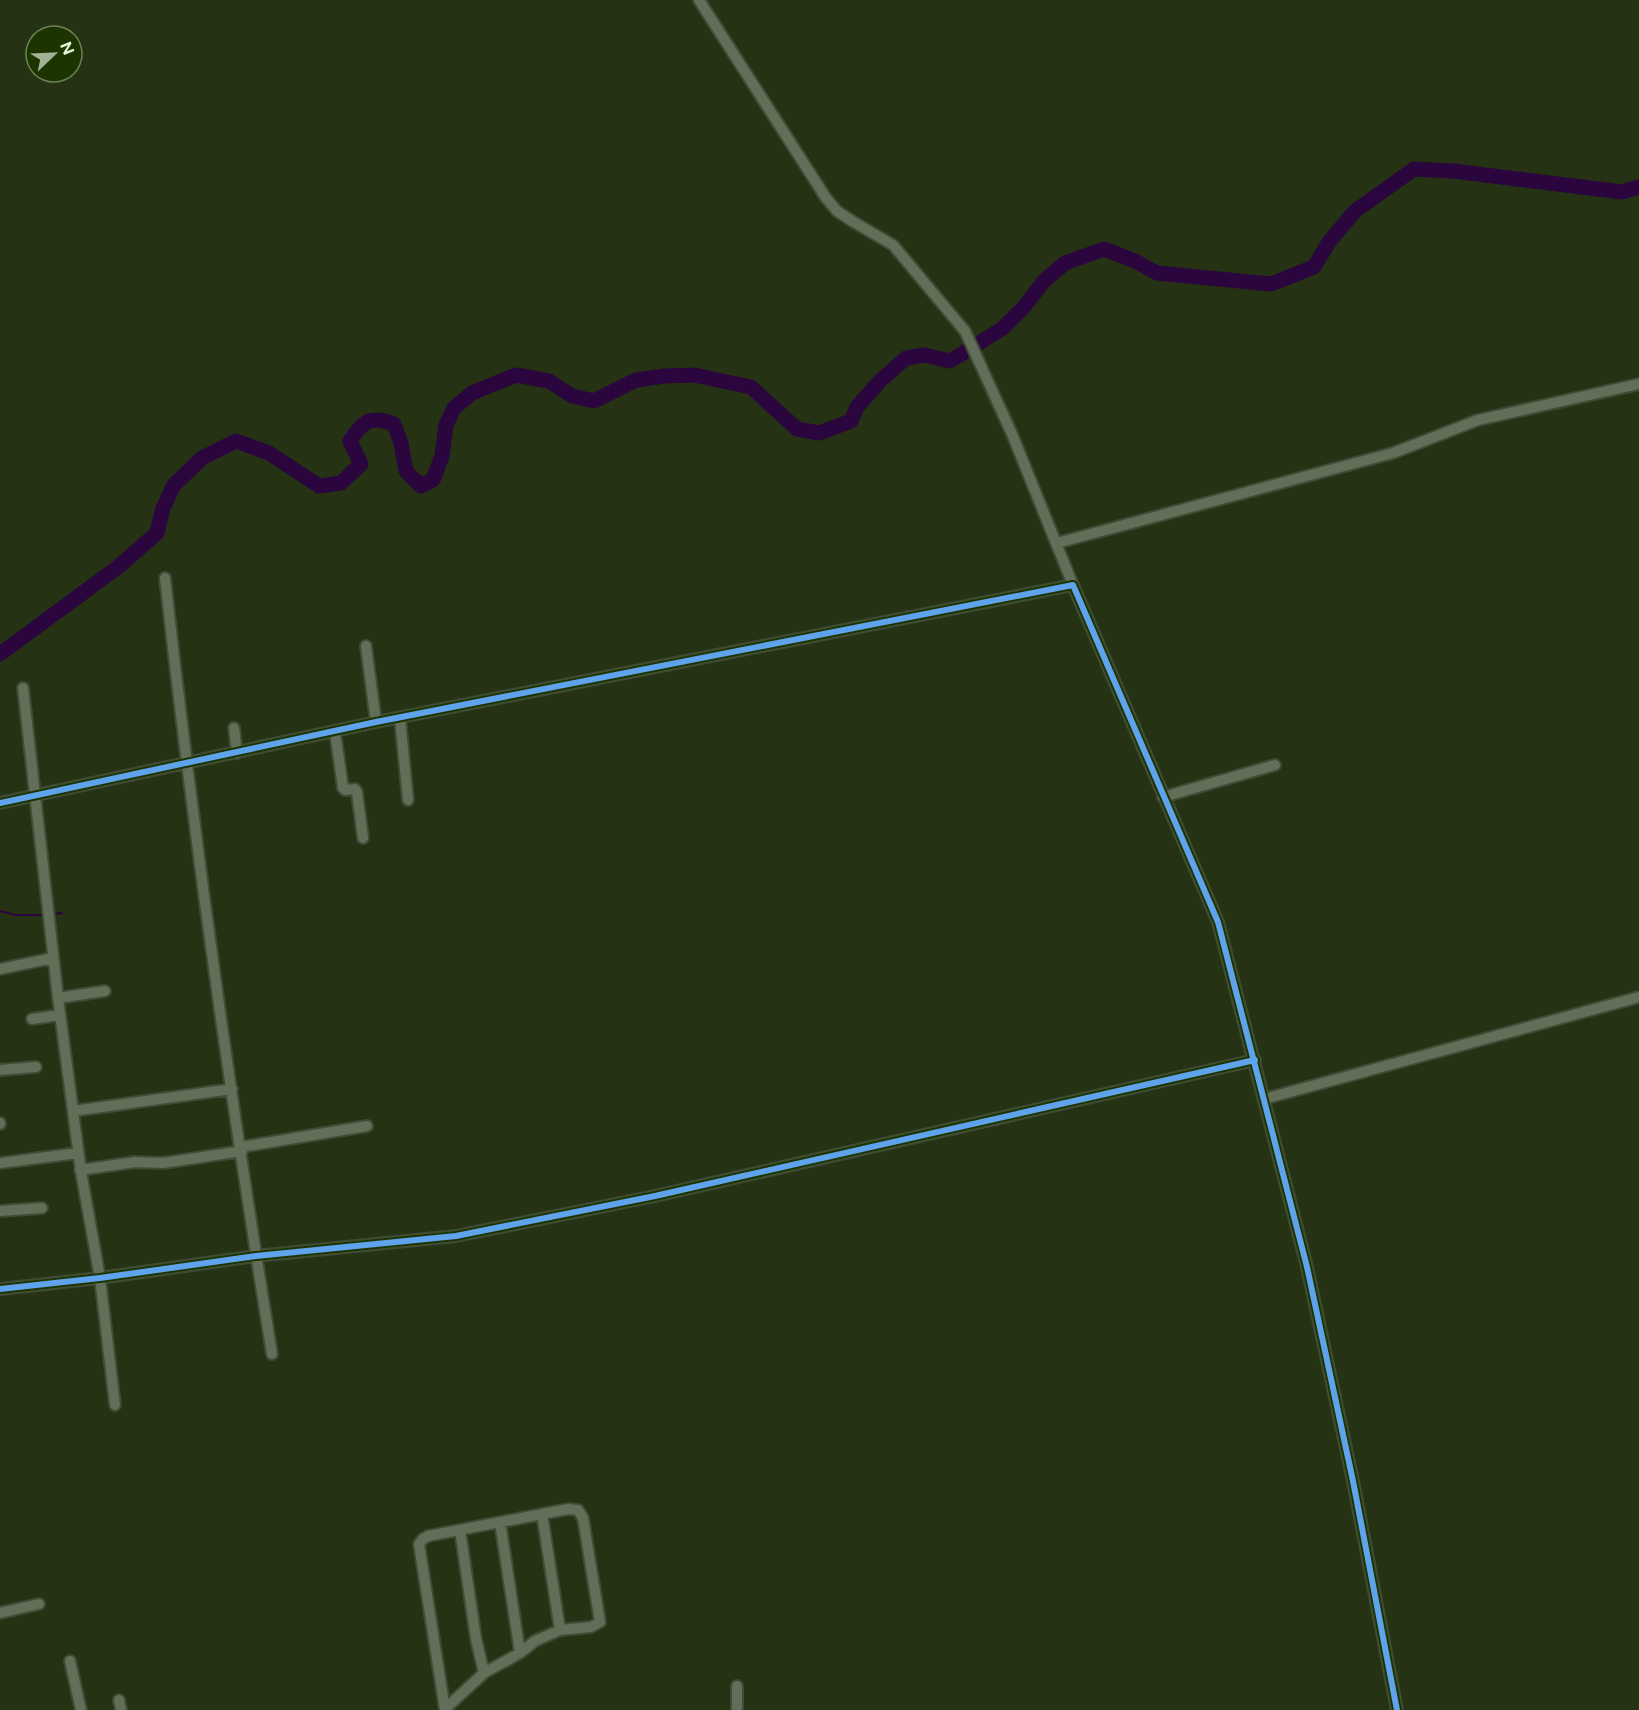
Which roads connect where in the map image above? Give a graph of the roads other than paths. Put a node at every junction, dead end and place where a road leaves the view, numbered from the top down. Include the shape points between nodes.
1 (699, 0) edge
2 (1639, 384) edge
3 (1057, 543) junction
4 (165, 578) dead end
5 (1073, 585) junction
6 (366, 646) dead end
7 (23, 688) dead end
8 (400, 718) junction
9 (376, 722) junction
10 (234, 728) dead end
11 (335, 732) junction
12 (237, 753) junction
13 (186, 763) junction
14 (1275, 765) dead end
15 (35, 796) junction
16 (1163, 797) junction
17 (408, 800) dead end
18 (0, 803) edge
19 (363, 838) dead end
20 (53, 958) junction
21 (0, 969) edge
22 (105, 991) dead end
23 (1639, 997) edge
24 (58, 998) junction
25 (60, 1015) junction
26 (32, 1019) dead end
27 (1255, 1060) junction
28 (36, 1067) dead end
29 (0, 1070) edge
30 (232, 1089) junction
31 (1264, 1099) junction
32 (73, 1111) junction
33 (367, 1126) dead end
34 (242, 1149) junction
35 (78, 1154) junction
36 (0, 1163) edge
37 (80, 1170) junction
38 (42, 1208) dead end
39 (0, 1211) edge
40 (256, 1256) junction
41 (100, 1278) junction
42 (0, 1289) edge
43 (272, 1354) dead end
44 (115, 1405) dead end
45 (542, 1514) junction
46 (500, 1522) junction
47 (460, 1530) junction
48 (39, 1604) dead end
49 (0, 1613) edge
50 (560, 1630) junction
51 (520, 1653) junction
52 (70, 1661) dead end
53 (484, 1673) junction
54 (737, 1686) dead end
55 (81, 1710) edge
56 (445, 1710) edge
57 (737, 1710) edge
58 (1397, 1710) edge

1 - 3 street via 826,198 837,211 893,244 965,331
2 - 3 street via 1478,420 1393,453
3 - 5 street
4 - 13 street
5 - 8 street
5 - 16 street
6 - 9 street
7 - 15 street
8 - 9 street
8 - 17 street
9 - 11 street
10 - 12 street
11 - 12 street
11 - 19 street via 343,788 357,792
12 - 13 street
13 - 15 street
13 - 30 street
14 - 16 street
15 - 18 street
15 - 20 street
16 - 27 street via 1218,922
20 - 21 street
20 - 24 street
22 - 24 street
23 - 31 street
24 - 25 street
25 - 26 street
25 - 32 street
27 - 31 street
27 - 40 street via 655,1196 456,1236
28 - 29 street
30 - 32 street
30 - 34 street
31 - 58 street via 1333,1384
32 - 35 street
33 - 34 street
34 - 37 street via 163,1163 135,1162
34 - 40 street
35 - 36 street
35 - 37 street
37 - 41 street
38 - 39 street
40 - 41 street
40 - 43 street
41 - 42 street
41 - 44 street
45 - 46 street
45 - 50 street
45 - 50 street via 568,1509 581,1513 600,1622 591,1627
46 - 47 street
46 - 51 street
47 - 53 street
47 - 56 street via 428,1536 419,1544
48 - 49 street
50 - 51 street
51 - 53 street
52 - 55 street
53 - 56 street
54 - 57 street

